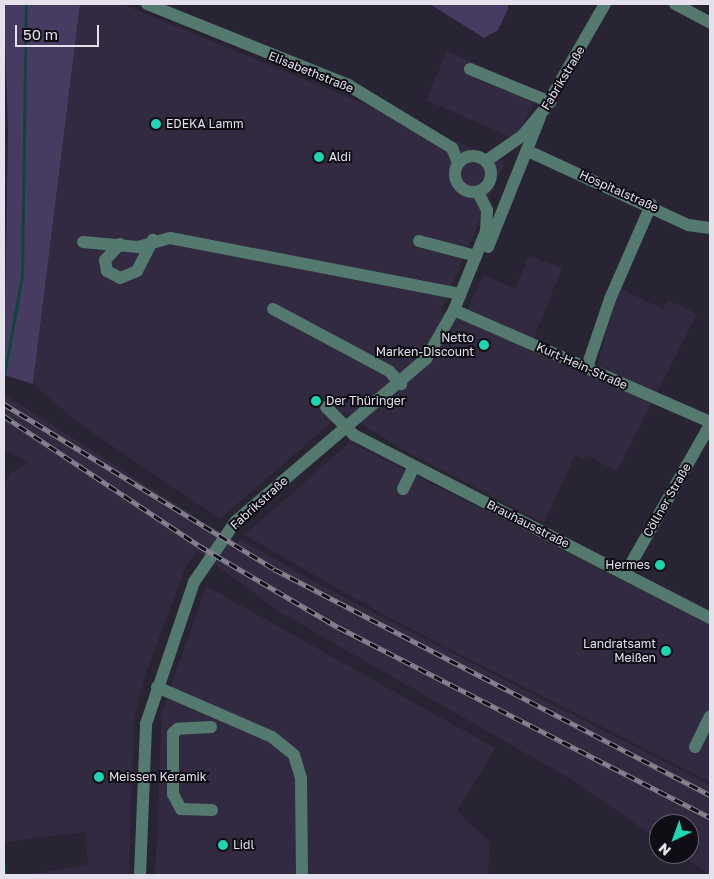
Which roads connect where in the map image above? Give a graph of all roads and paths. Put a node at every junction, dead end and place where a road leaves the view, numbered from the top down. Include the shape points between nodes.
1 (147, 4) edge
2 (605, 4) edge
3 (675, 4) edge
4 (710, 23) edge
5 (470, 69) dead end
6 (550, 102) junction
7 (540, 117) junction
8 (528, 151) junction
9 (486, 160) junction
10 (458, 163) junction
11 (478, 192) junction
12 (651, 205) junction
13 (710, 228) edge
14 (153, 240) junction
15 (419, 241) dead end
16 (84, 242) dead end
17 (120, 244) junction
18 (476, 256) junction
19 (458, 302) junction
20 (273, 308) dead end
21 (587, 367) junction
22 (401, 384) junction
23 (326, 407) dead end
24 (710, 424) edge
25 (346, 429) junction
26 (414, 466) junction
27 (403, 489) dead end
28 (625, 574) junction
29 (710, 618) edge
30 (157, 688) junction
31 (710, 716) edge
32 (211, 727) dead end
33 (695, 747) dead end
34 (212, 810) dead end
35 (143, 875) edge
36 (302, 875) edge

1 - 10 street, Elisabethstraße via 348,85 452,148
2 - 6 street, Fabrikstraße
3 - 4 street
5 - 6 street
6 - 7 street, Fabrikstraße
7 - 8 street
7 - 9 street, Fabrikstraße via 522,136
8 - 12 street, Hospitalstraße
8 - 19 street via 476,276
9 - 10 street via 474,155
9 - 11 street via 491,178
10 - 11 street via 456,182 465,191
11 - 18 street, Fabrikstraße via 487,221
12 - 13 street, Hospitalstraße via 688,225
12 - 21 street via 610,299
14 - 17 street, Kurt-Hein-Straße via 138,247
14 - 17 street via 137,271 120,278 107,271 105,260
14 - 19 street, Kurt-Hein-Straße via 170,238 309,262
15 - 18 street
16 - 17 street, Kurt-Hein-Straße
18 - 19 street, Fabrikstraße
19 - 21 street, Kurt-Hein-Straße
19 - 22 street, Fabrikstraße via 426,359
20 - 22 street via 389,371
21 - 24 street, Kurt-Hein-Straße
22 - 25 street, Fabrikstraße
23 - 25 street, Brauhausstraße
24 - 28 street, Cöllner Straße
25 - 26 street, Brauhausstraße
25 - 30 street, Fabrikstraße via 236,521 194,582
26 - 27 street
26 - 28 street, Brauhausstraße
28 - 29 street, Brauhausstraße
30 - 35 street, Fabrikstraße via 146,724
30 - 36 street via 272,737 294,756 301,778
31 - 33 street
32 - 34 street via 173,733 173,794 181,809

